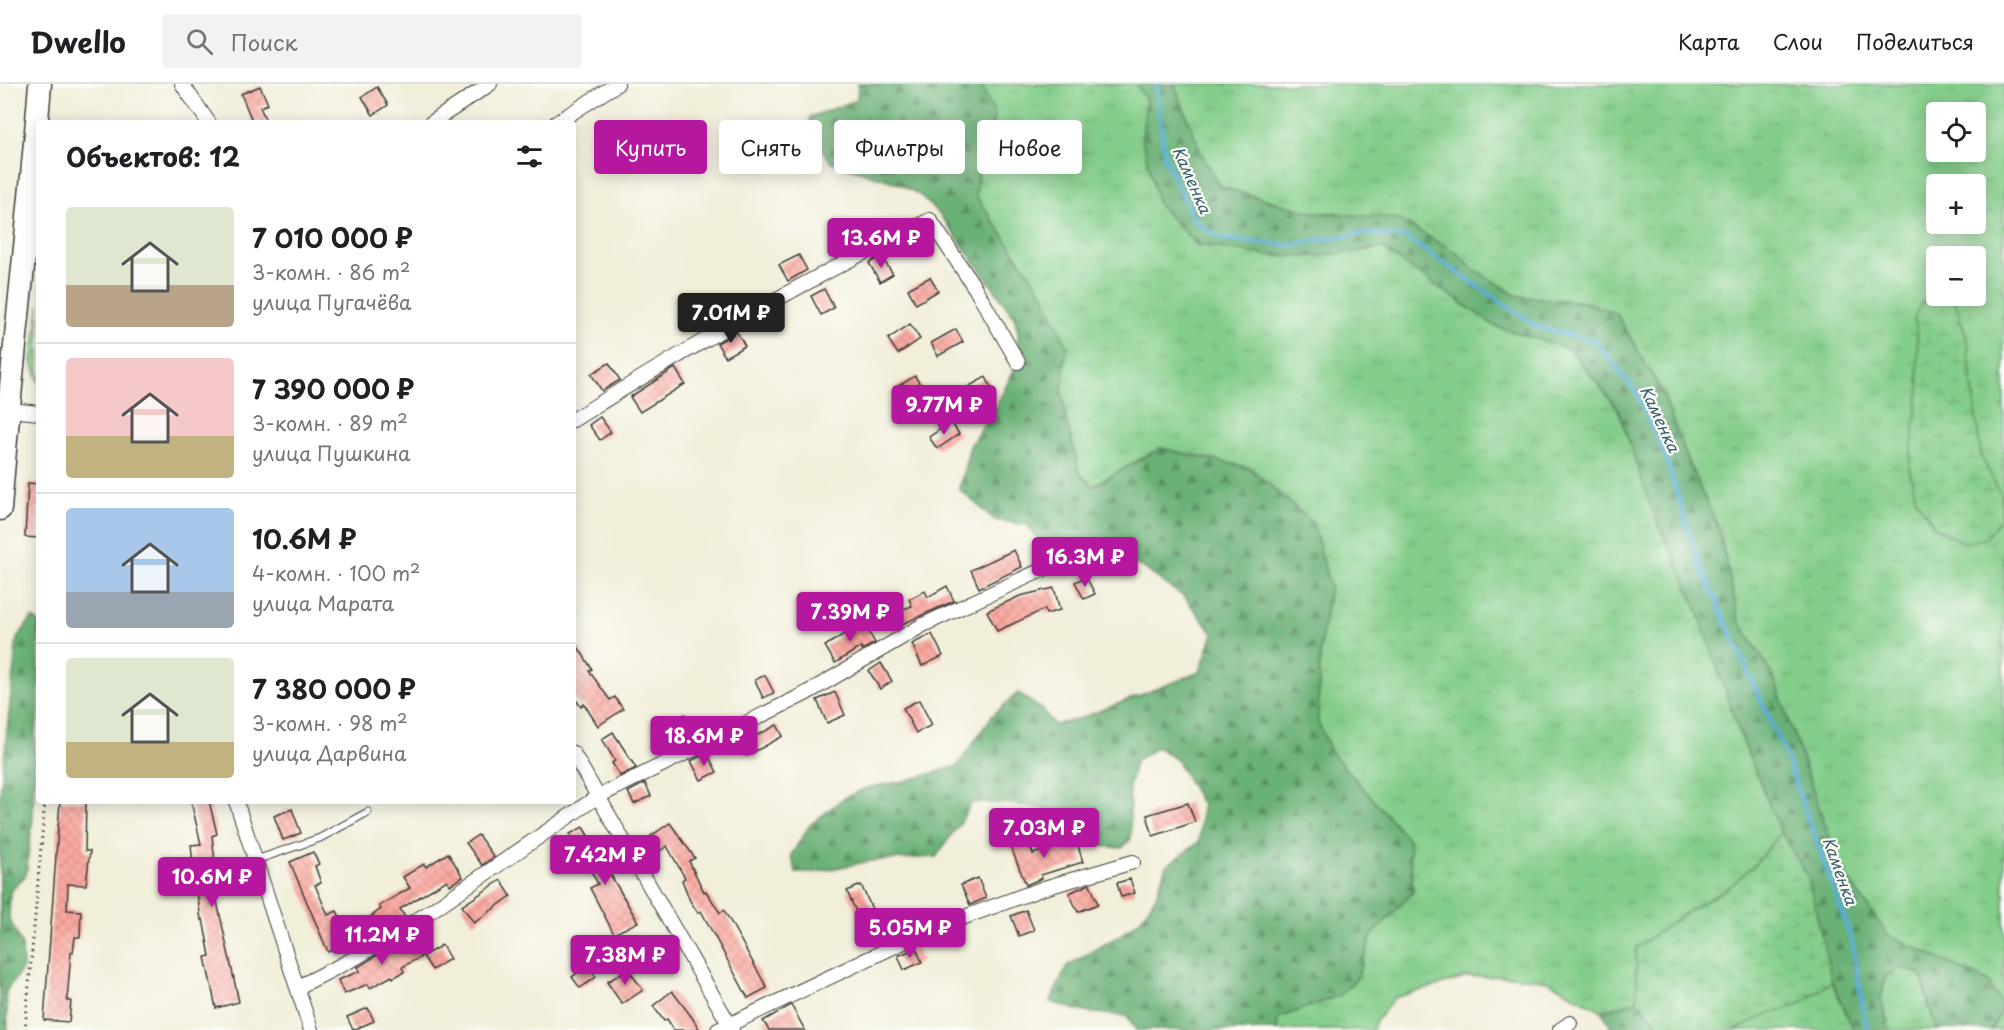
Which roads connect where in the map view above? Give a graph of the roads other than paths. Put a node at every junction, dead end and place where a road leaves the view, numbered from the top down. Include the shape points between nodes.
1 (40, 84) edge
2 (182, 84) edge
3 (490, 84) edge
4 (617, 84) edge
5 (37, 120) edge
6 (207, 120) edge
7 (436, 120) edge
8 (561, 120) edge
9 (36, 135) edge
10 (30, 211) junction
11 (36, 229) edge
12 (1018, 362) dead end
13 (4, 409) edge
14 (36, 413) edge
15 (576, 418) edge
16 (0, 509) edge
17 (1072, 556) dead end
18 (576, 758) edge
19 (597, 797) junction
20 (237, 804) edge
21 (368, 812) dead end
22 (256, 860) junction
23 (1133, 862) dead end
24 (298, 987) junction
25 (726, 1028) edge
26 (311, 1030) edge

1 - 5 main road
2 - 6 street
3 - 7 street
4 - 8 street
9 - 10 main road
10 - 11 street
10 - 13 main road
12 - 15 street via 930,220 866,250 665,362
13 - 14 street
13 - 16 main road
17 - 19 street via 923,625 805,694
18 - 19 street
19 - 24 street via 428,913
19 - 25 street
20 - 22 street
21 - 22 lane via 320,838
22 - 24 street
23 - 25 street via 1044,888 929,930
24 - 26 street

